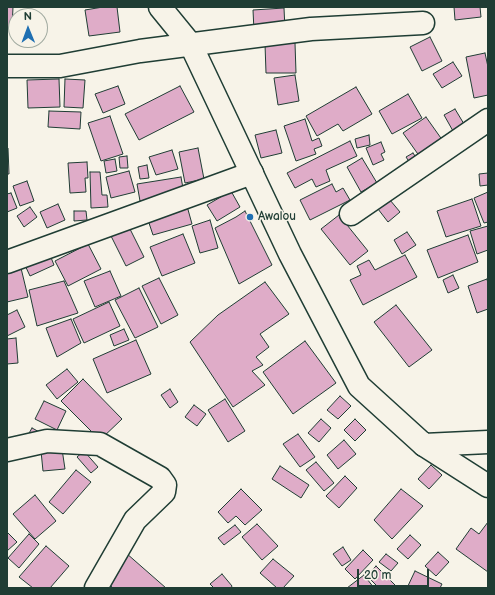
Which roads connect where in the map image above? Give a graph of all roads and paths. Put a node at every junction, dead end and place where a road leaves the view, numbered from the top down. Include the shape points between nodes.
1 (160, 7) edge
2 (423, 23) dead end
3 (191, 45) junction
4 (7, 66) edge
5 (488, 120) edge
6 (252, 173) junction
7 (352, 214) dead end
8 (7, 262) edge
9 (488, 442) edge
10 (424, 445) junction
11 (7, 450) edge
12 (488, 486) edge
13 (96, 588) edge

1 - 3 street
2 - 3 street via 311,29
3 - 4 street via 140,51 60,66
3 - 6 street
5 - 7 street
6 - 8 street
6 - 10 street via 290,254 359,386
9 - 10 street
10 - 12 street
11 - 13 street via 47,441 100,444 163,481 164,492 134,520

